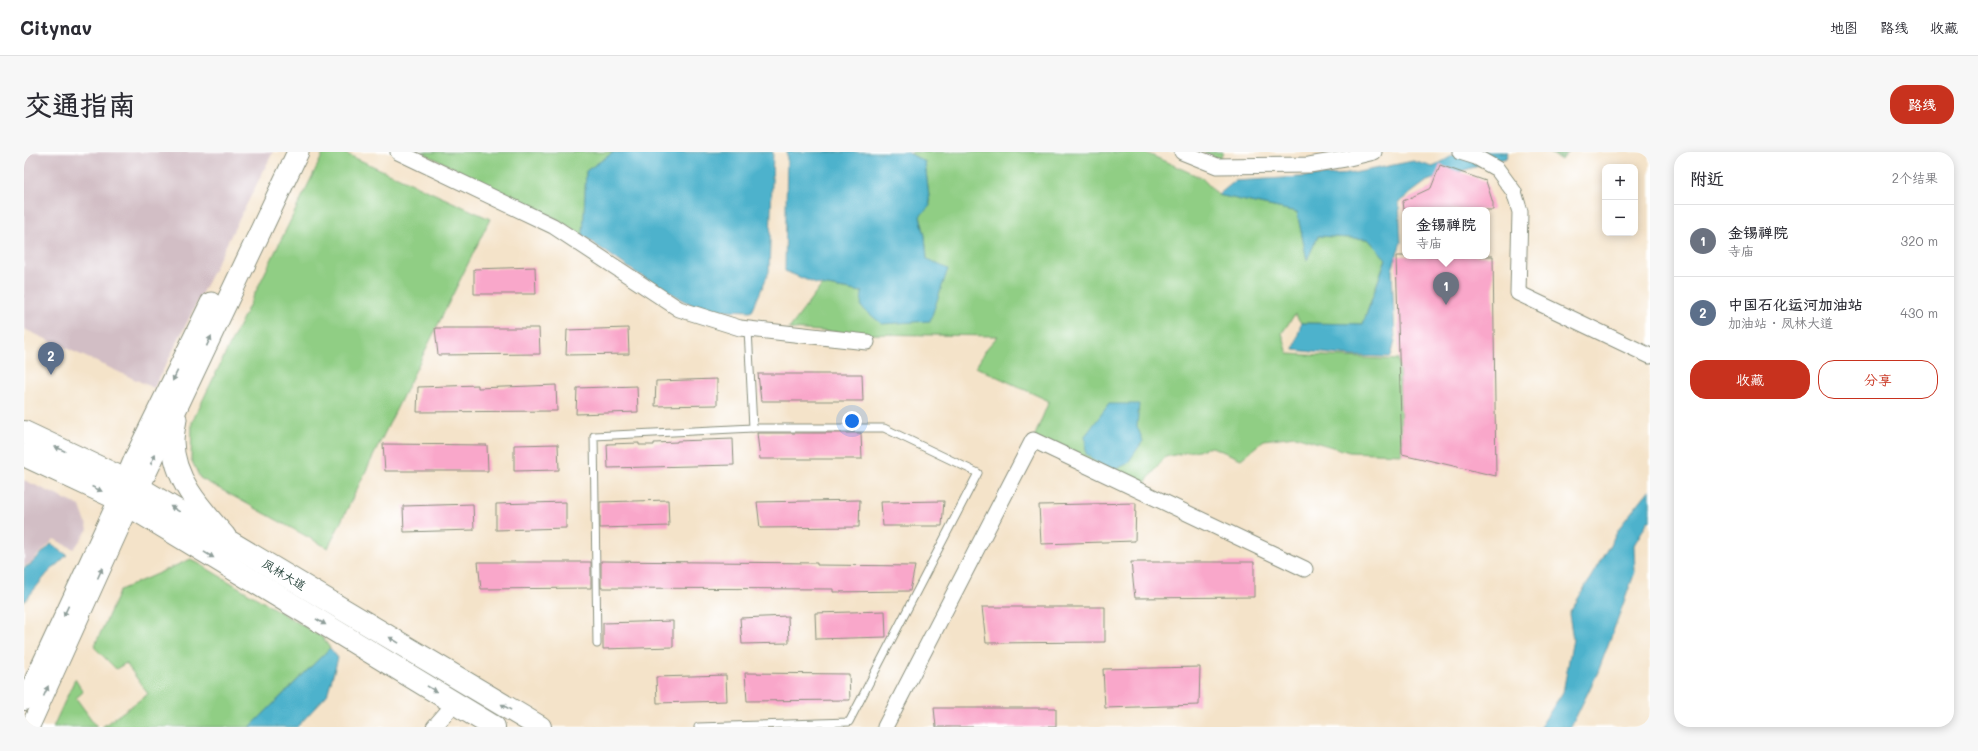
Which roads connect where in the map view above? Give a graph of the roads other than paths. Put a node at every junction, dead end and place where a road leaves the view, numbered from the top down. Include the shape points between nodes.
1 (285, 152) edge
2 (298, 152) edge
3 (398, 152) edge
4 (1182, 152) edge
5 (1374, 152) edge
6 (1460, 152) edge
7 (748, 329) junction
8 (867, 342) dead end
9 (1650, 356) edge
10 (178, 406) junction
11 (753, 428) junction
12 (24, 432) edge
13 (24, 455) edge
14 (128, 493) junction
15 (233, 544) junction
16 (1305, 569) dead end
17 (597, 644) dead end
18 (24, 701) edge
19 (455, 703) junction
20 (30, 727) edge
21 (434, 727) edge
22 (494, 727) edge
23 (540, 727) edge
24 (698, 727) edge
25 (885, 727) edge

1 -> 14 main road via 136,456
10 -> 2 main road
3 - 7 street via 553,226 679,310
4 - 5 street via 1217,166 1225,166 1309,165
6 - 9 street via 1476,157 1497,169 1514,192 1520,212 1518,293
7 - 8 street
7 - 11 lane
14 -> 10 main road
10 - 15 main road via 173,441 187,489 198,506
11 - 17 lane via 594,436
11 - 24 lane via 884,428 978,473 849,722
14 -> 12 main road, 凤林大道
13 -> 14 main road, 凤林大道
15 -> 14 main road, 凤林大道
14 -> 18 street
14 -> 19 main road, 凤林大道
20 -> 14 street
23 -> 15 main road, 凤林大道
16 - 25 street via 1033,440
19 - 21 street
19 - 22 main road, 凤林大道

